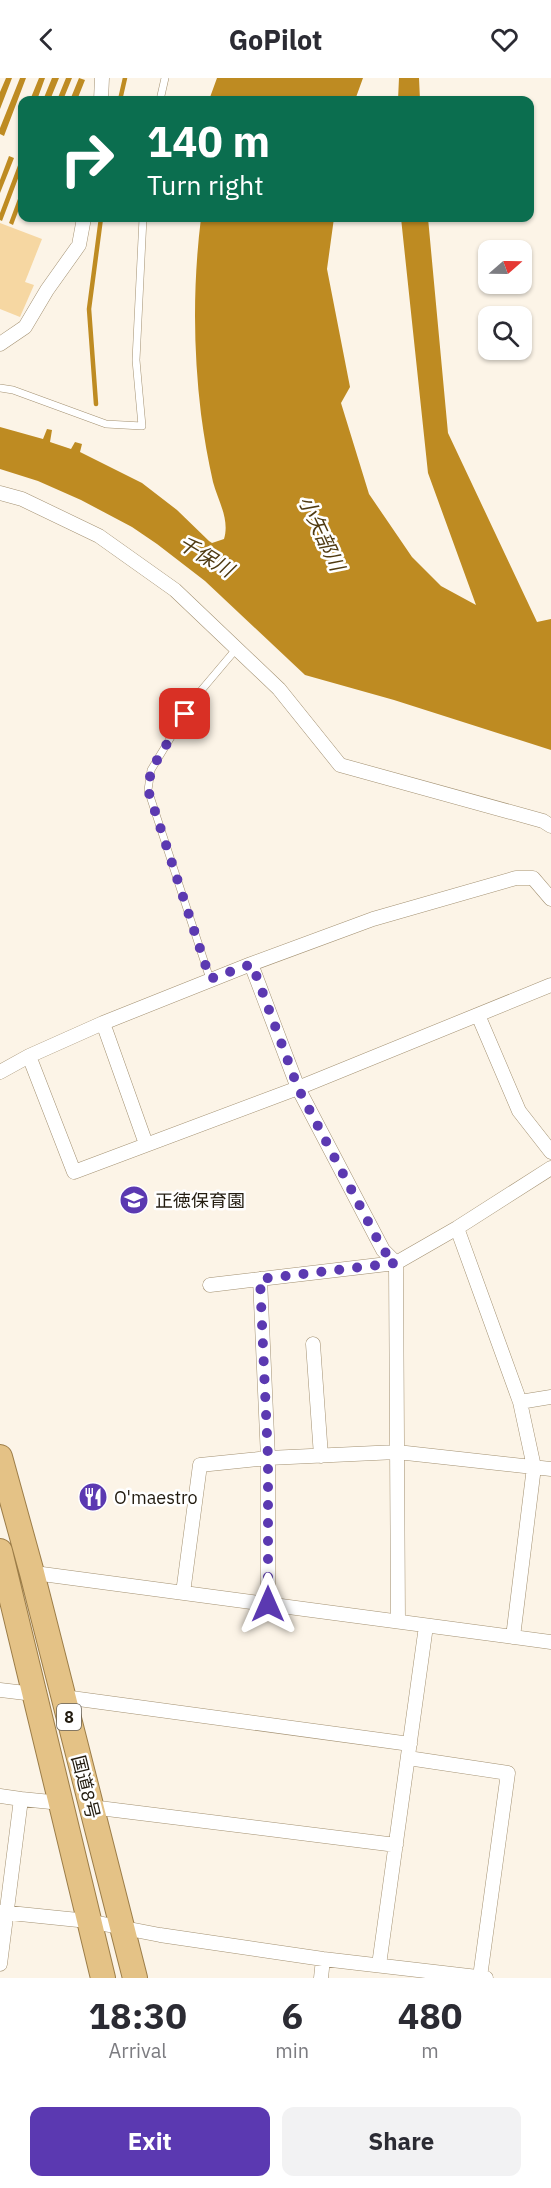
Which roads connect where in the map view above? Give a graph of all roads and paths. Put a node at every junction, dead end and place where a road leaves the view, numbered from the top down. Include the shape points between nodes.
1 (102, 78) edge
2 (165, 78) edge
3 (101, 96) edge
4 (161, 96) edge
5 (83, 222) edge
6 (142, 222) edge
7 (0, 344) edge
8 (0, 388) edge
9 (0, 493) edge
10 (237, 648) junction
11 (551, 826) edge
12 (551, 899) edge
13 (252, 964) junction
14 (210, 979) junction
15 (551, 985) edge
16 (478, 1015) junction
17 (103, 1023) junction
18 (29, 1056) junction
19 (0, 1072) edge
20 (298, 1088) junction
21 (146, 1144) junction
22 (551, 1152) edge
23 (551, 1168) edge
24 (457, 1228) junction
25 (396, 1263) junction
26 (260, 1279) junction
27 (210, 1284) dead end
28 (312, 1344) dead end
29 (551, 1397) edge
30 (520, 1402) junction
31 (397, 1452) junction
32 (321, 1455) junction
33 (0, 1457) edge
34 (268, 1458) junction
35 (534, 1467) junction
36 (551, 1469) edge
37 (2, 1562) edge
38 (32, 1573) junction
39 (183, 1593) junction
40 (268, 1604) junction
41 (398, 1622) junction
42 (426, 1626) junction
43 (513, 1637) junction
44 (551, 1642) edge
45 (0, 1690) edge
46 (34, 1694) junction
47 (64, 1697) junction
48 (409, 1751) junction
49 (0, 1796) edge
50 (21, 1799) junction
51 (61, 1803) junction
52 (91, 1807) junction
53 (396, 1845) junction
54 (4, 1912) edge
55 (88, 1921) junction
56 (123, 1929) junction
57 (323, 1959) junction
58 (0, 1964) edge
59 (379, 1965) junction
60 (480, 1977) edge
61 (104, 1978) edge
62 (135, 1978) edge
63 (321, 1978) edge
64 (486, 1978) edge

1 - 3 street
2 - 4 lane
5 - 7 street via 79,245 26,327
6 - 8 lane via 136,360 142,426 106,423
9 - 10 street via 22,499 99,536 174,590
10 - 11 street via 279,689 340,765 543,820
10 - 14 lane via 185,714 151,770 148,790
12 - 13 street via 533,878 516,878 373,919
13 - 14 street
13 - 20 street
14 - 17 street
15 - 16 street
16 - 20 street
16 - 22 street via 519,1111
17 - 18 street
17 - 21 street
18 - 19 street
18 - 21 street via 74,1172
20 - 21 street
20 - 25 street via 383,1250
23 - 24 street
24 - 25 street
24 - 30 street
25 - 26 street
25 - 31 street
26 - 27 street
26 - 34 street
28 - 32 street
29 - 30 street
30 - 35 street
31 - 32 street
31 - 35 street
31 - 41 street
32 - 34 street
33 - 38 highway, 国道8号 / 8
34 - 39 street via 200,1465
34 - 40 street
35 - 36 street
35 - 43 street
37 - 38 street
37 - 46 highway, 国道8号 / 8
38 - 39 street
38 - 47 highway, 国道8号 / 8
39 - 40 street
40 - 41 street
41 - 42 street
42 - 43 street
42 - 48 street
43 - 44 street
45 - 46 street
46 - 51 highway, 国道8号 / 8
47 - 48 street
47 - 52 highway, 国道8号 / 8
48 - 53 street
48 - 60 street via 508,1773
49 - 50 street
50 - 51 street
50 - 54 street
51 - 55 highway, 国道8号 / 8
52 - 53 street
52 - 56 highway, 国道8号 / 8
53 - 59 street
54 - 55 street
54 - 58 street
55 - 56 street
55 - 61 highway, 国道8号 / 8
56 - 57 street
56 - 62 highway, 国道8号 / 8
57 - 59 street
57 - 63 street
59 - 60 street
60 - 64 street

